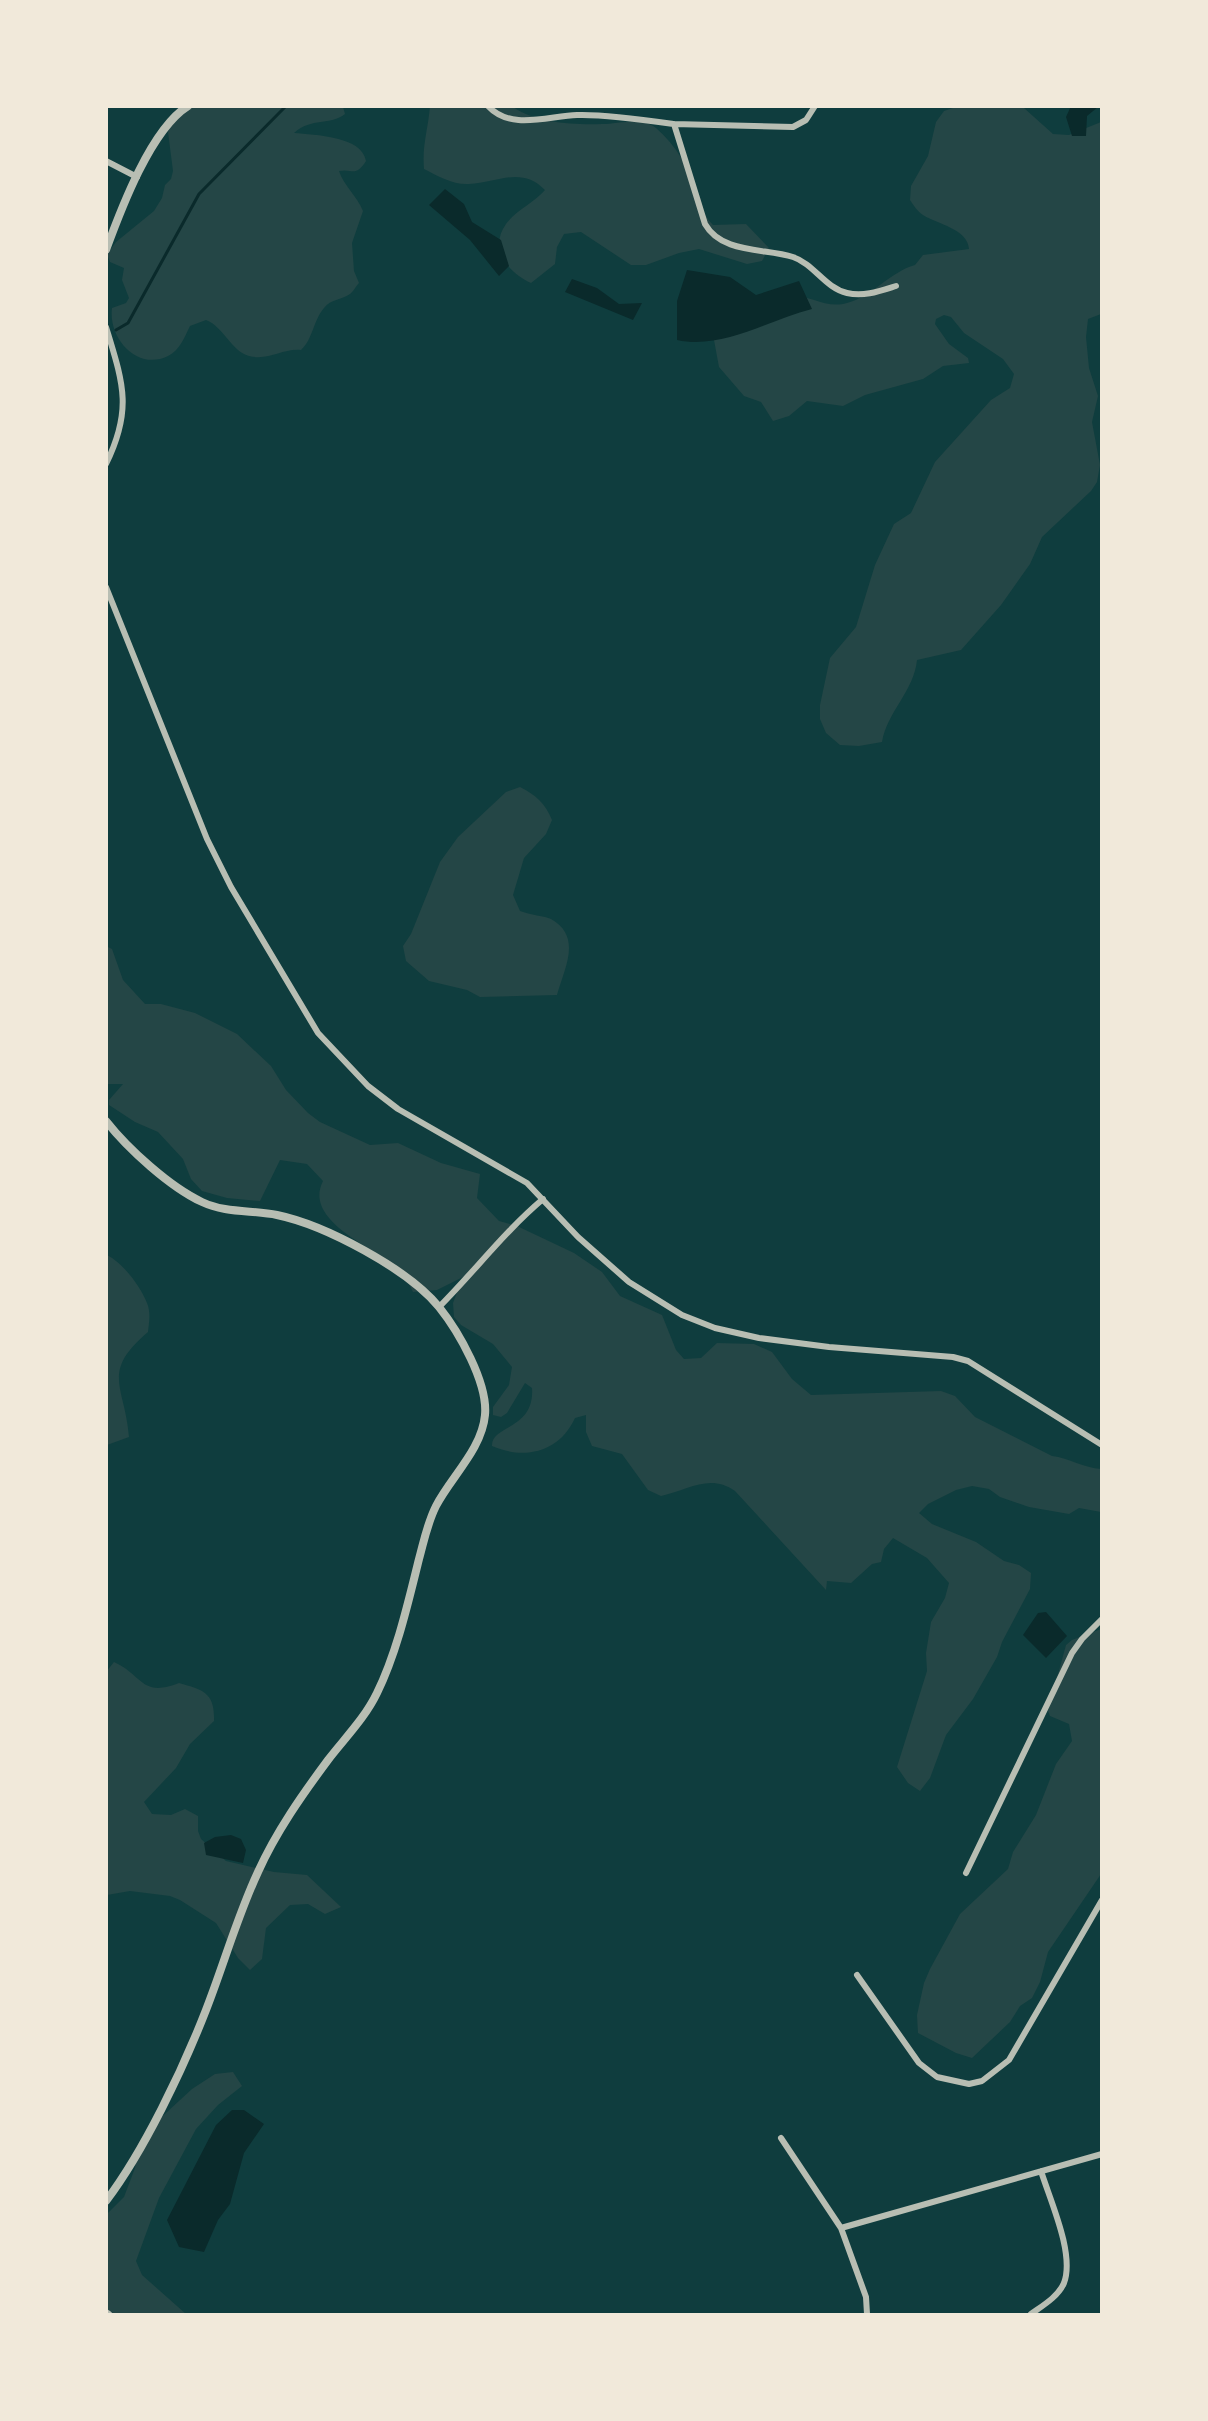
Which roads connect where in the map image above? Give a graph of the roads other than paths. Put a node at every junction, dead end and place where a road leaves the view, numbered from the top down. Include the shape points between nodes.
1 (188, 106) edge
2 (488, 106) edge
3 (815, 106) edge
4 (674, 124) junction
5 (106, 161) edge
6 (137, 177) junction
7 (106, 250) edge
8 (896, 286) dead end
9 (106, 327) edge
10 (106, 464) edge
11 (106, 587) edge
12 (106, 1121) edge
13 (543, 1199) junction
14 (439, 1307) junction
15 (1101, 1445) edge
16 (1101, 1620) edge
17 (966, 1873) dead end
18 (1101, 1900) edge
19 (857, 1975) dead end
20 (780, 2138) dead end
21 (1101, 2154) edge
22 (1041, 2171) junction
23 (106, 2202) edge
24 (841, 2228) junction
25 (867, 2314) edge
26 (1031, 2314) edge

1 - 6 street via 170,120
2 - 4 street via 505,118 577,115
3 - 4 street via 806,120 793,127
4 - 8 street via 713,236 756,251 795,258 837,290 847,293
5 - 6 street
6 - 7 street
9 - 10 street via 123,390 124,414 118,440
11 - 13 street via 207,839 231,887 318,1033 368,1086 398,1109 527,1183
12 - 14 street via 147,1162 203,1203 315,1225 375,1257
13 - 14 street via 488,1251
13 - 15 street via 578,1237 629,1281 682,1315 715,1328 759,1338 968,1361
14 - 23 street via 469,1356 482,1389 482,1430 436,1506 426,1530 399,1632 378,1691 369,1709 294,1806 258,1872 205,2012 168,2095
16 - 17 street via 1072,1653
18 - 19 street via 1009,2060 982,2081 969,2084 937,2077 919,2063
20 - 24 street
21 - 22 street
22 - 24 street
22 - 26 street via 1066,2252 1067,2269 1057,2292
24 - 25 street via 866,2297

